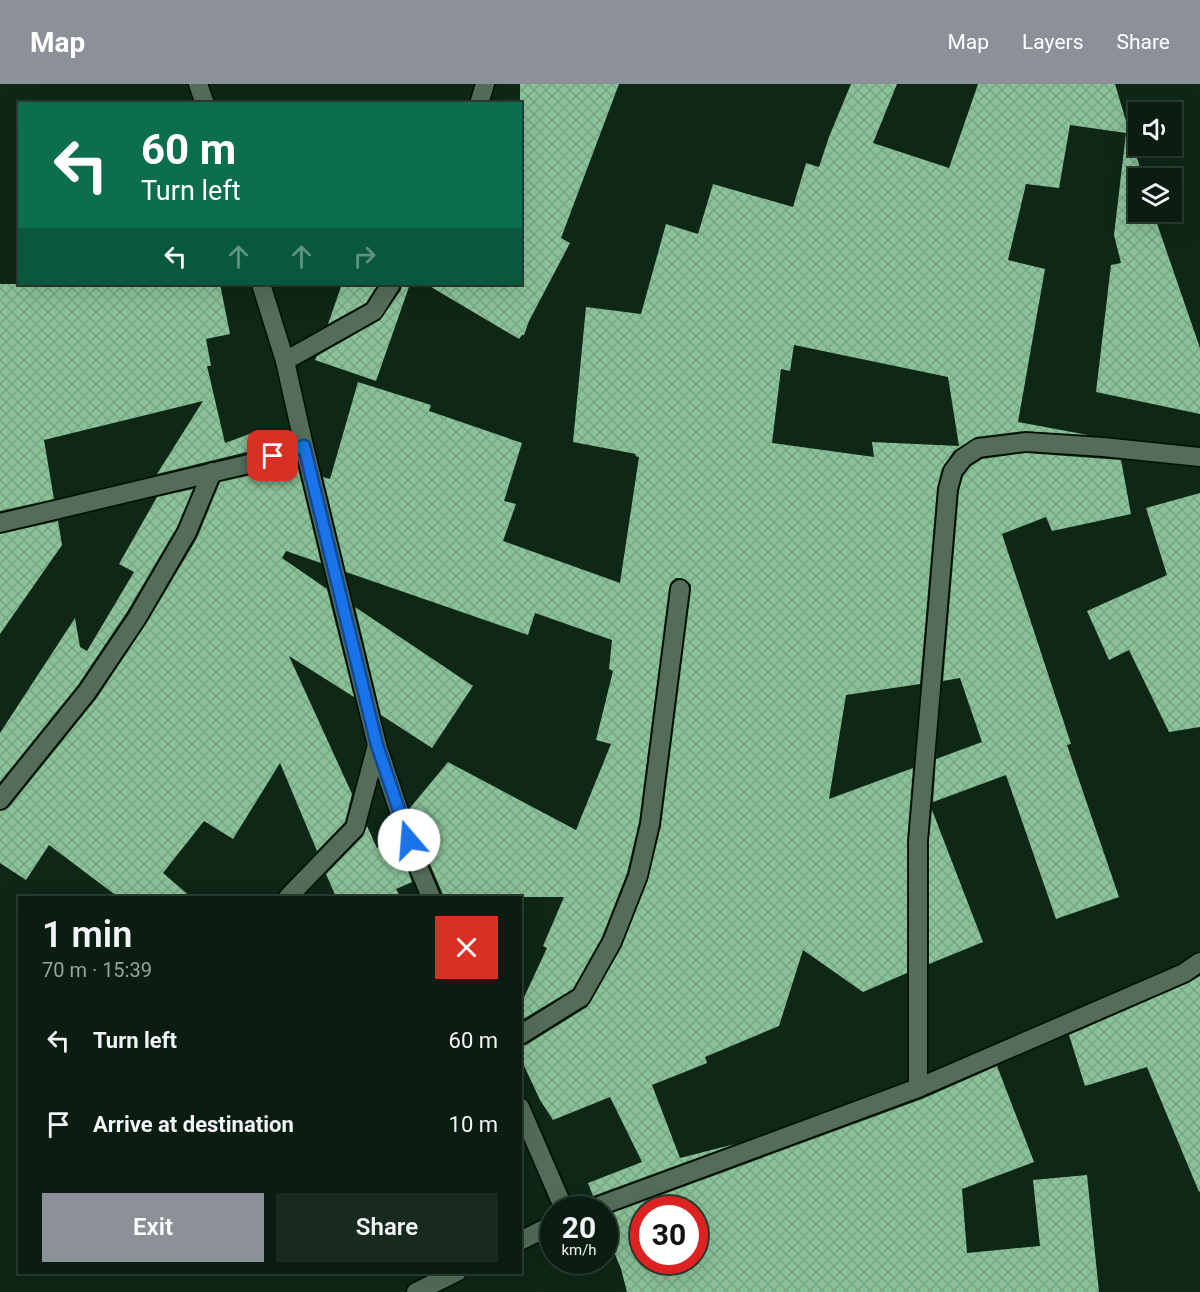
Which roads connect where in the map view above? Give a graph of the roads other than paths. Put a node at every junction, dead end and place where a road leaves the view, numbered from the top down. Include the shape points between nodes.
1 (198, 84) edge
2 (484, 84) edge
3 (204, 102) edge
4 (480, 102) edge
5 (261, 285) edge
6 (389, 285) edge
7 (285, 361) junction
8 (304, 446) junction
9 (1200, 457) edge
10 (212, 472) junction
11 (0, 523) edge
12 (680, 589) dead end
13 (377, 745) junction
14 (0, 800) edge
15 (289, 896) edge
16 (431, 896) edge
17 (1200, 962) edge
18 (522, 1034) edge
19 (918, 1088) junction
20 (522, 1112) edge
21 (558, 1196) edge
22 (618, 1199) edge
23 (540, 1231) edge
24 (522, 1240) edge
25 (453, 1274) edge
26 (416, 1292) edge

1 - 3 street
2 - 4 street
5 - 7 street
6 - 7 street via 374,311
7 - 8 street
8 - 10 street
8 - 13 street
9 - 19 street via 1026,442 978,448 953,471 948,489 918,841
10 - 11 street
10 - 14 street via 187,532 137,618 87,692
12 - 18 street via 650,824 638,876 612,942 581,997
13 - 15 street via 355,828
13 - 16 street
17 - 19 street via 1184,973
19 - 22 street
20 - 21 street
23 - 24 street
25 - 26 street

